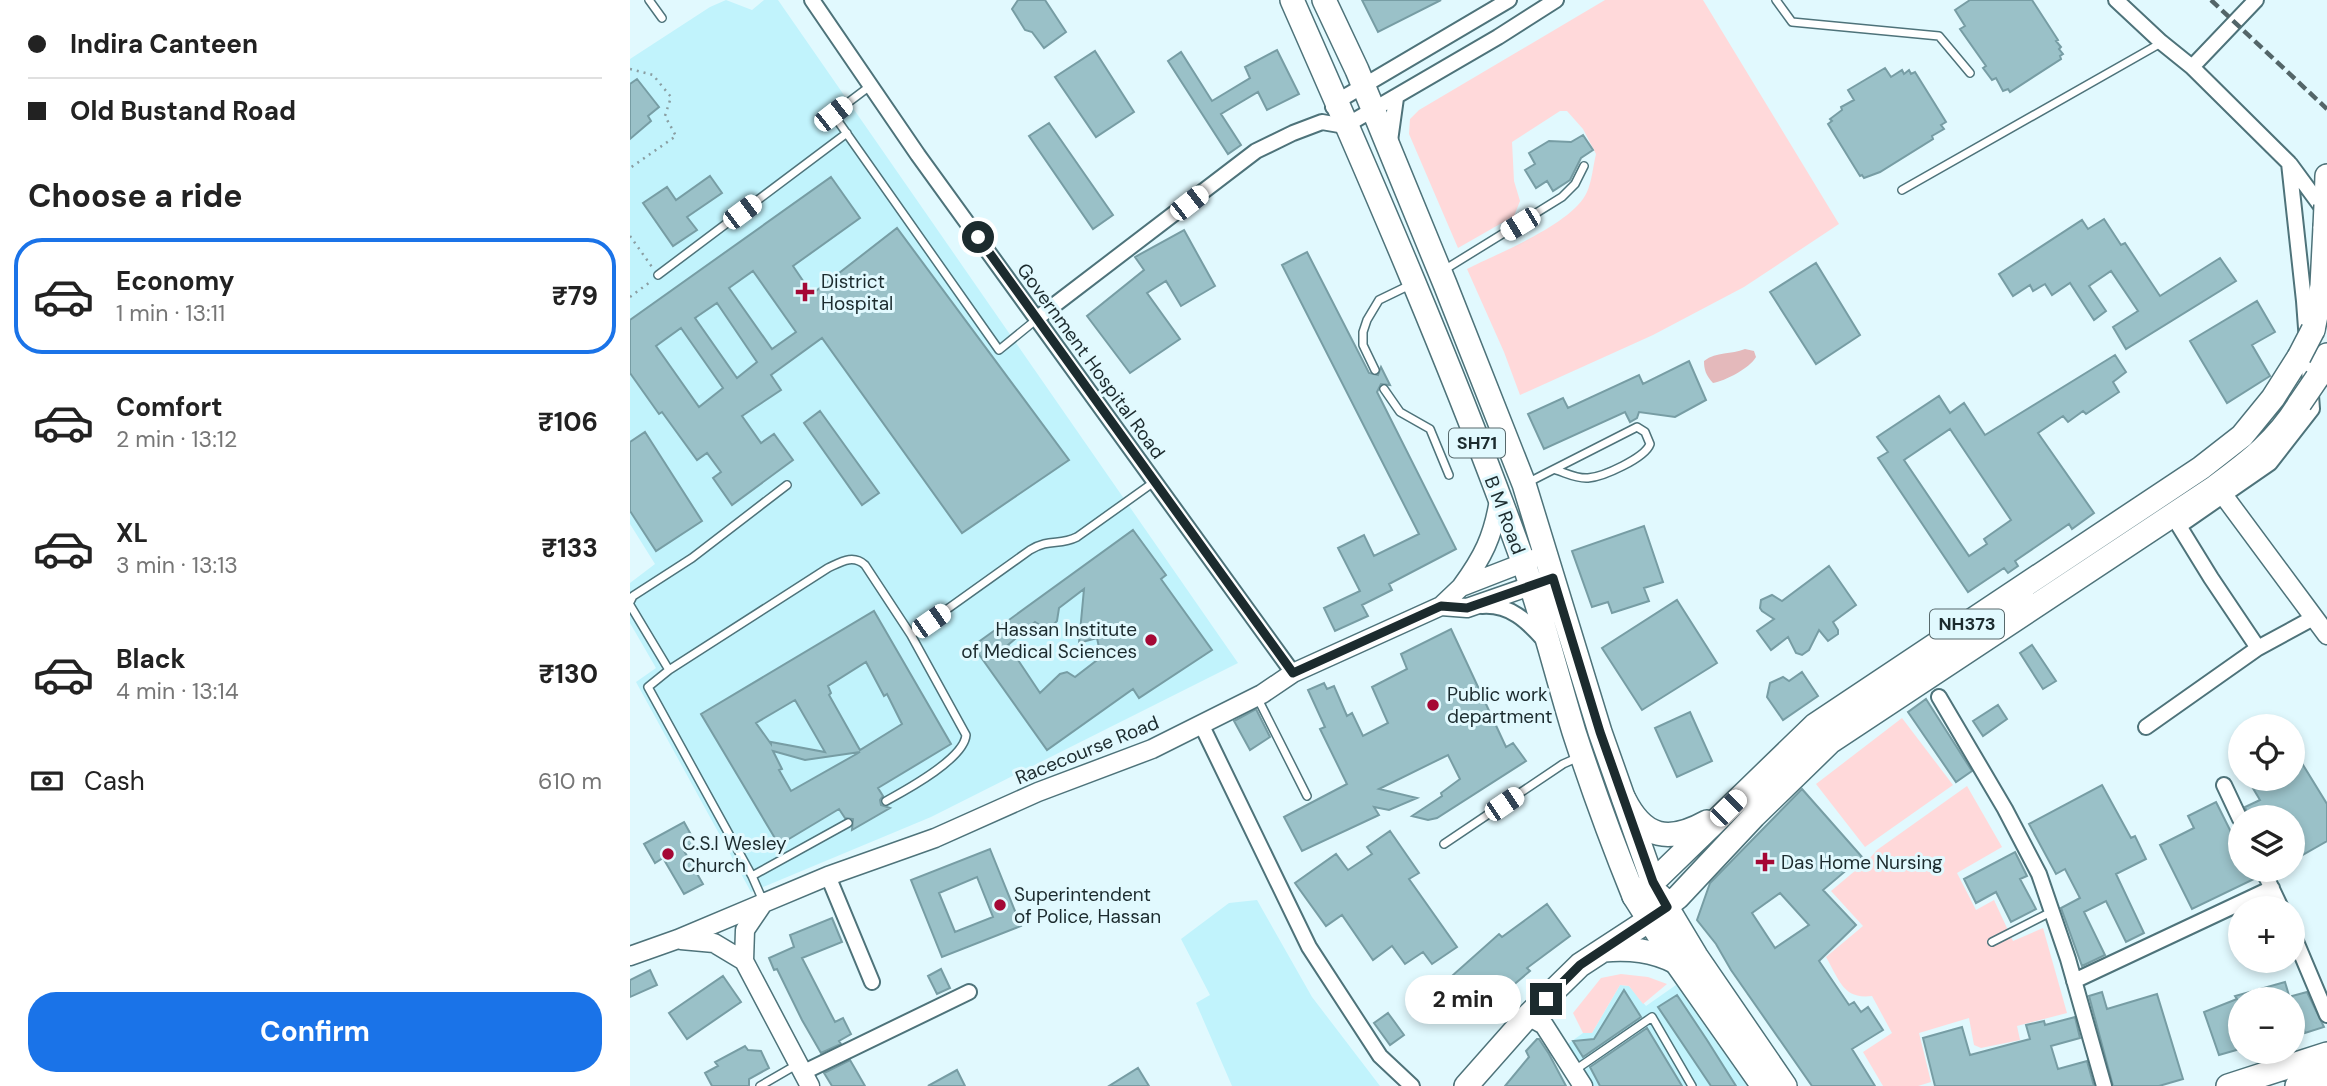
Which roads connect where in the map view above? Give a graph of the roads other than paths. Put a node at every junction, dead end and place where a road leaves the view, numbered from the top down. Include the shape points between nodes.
1 (649, 0) edge
2 (812, 0) edge
3 (1292, 0) edge
4 (1324, 0) edge
5 (1510, 0) edge
6 (1556, 0) edge
7 (1776, 0) edge
8 (2116, 0) edge
9 (2256, 0) edge
10 (662, 18) dead end
11 (2161, 42) junction
12 (2192, 67) junction
13 (1970, 73) dead end
14 (870, 85) junction
15 (1363, 86) junction
16 (1396, 97) junction
17 (1336, 102) junction
18 (1373, 111) junction
19 (1322, 122) junction
20 (1345, 126) junction
21 (847, 133) junction
22 (1391, 153) junction
23 (2290, 163) junction
24 (1584, 166) dead end
25 (2327, 176) edge
26 (1902, 190) dead end
27 (2326, 215) edge
28 (658, 275) road end
29 (1443, 278) junction
30 (1417, 289) junction
31 (1038, 317) junction
32 (2327, 355) edge
33 (1375, 370) dead end
34 (1384, 389) dead end
35 (1556, 470) junction
36 (1449, 475) dead end
37 (1154, 482) junction
38 (1524, 484) junction
39 (787, 485) dead end
40 (2224, 496) junction
41 (1499, 500) junction
42 (1545, 554) junction
43 (1527, 573) junction
44 (1553, 578) junction
45 (1461, 587) junction
46 (631, 599) edge
47 (1441, 606) junction
48 (1467, 608) junction
49 (2315, 617) junction
50 (911, 635) junction
51 (2327, 635) edge
52 (1550, 648) junction
53 (2258, 648) junction
54 (669, 670) junction
55 (1293, 673) junction
56 (1256, 697) junction
57 (1939, 697) dead end
58 (1201, 724) junction
59 (2146, 727) dead end
60 (1583, 756) junction
61 (2224, 785) dead end
62 (1307, 796) dead end
63 (1624, 799) junction
64 (886, 802) dead end
65 (2233, 805) edge
66 (1728, 808) junction
67 (848, 823) dead end
68 (1444, 844) dead end
69 (752, 876) junction
70 (828, 876) junction
71 (1653, 882) junction
72 (2269, 882) edge
73 (2272, 888) junction
74 (1634, 896) junction
75 (2276, 896) edge
76 (764, 902) junction
77 (2052, 912) junction
78 (1658, 914) junction
79 (678, 939) junction
80 (1992, 942) dead end
81 (1601, 950) junction
82 (630, 957) edge
83 (744, 961) junction
84 (1676, 962) junction
85 (2305, 963) edge
86 (2074, 981) junction
87 (872, 982) dead end
88 (969, 992) dead end
89 (2327, 1015) edge
90 (1528, 1016) junction
91 (2327, 1054) edge
92 (804, 1075) edge
93 (2327, 1076) edge
94 (1579, 1078) edge
95 (760, 1086) edge
96 (1412, 1086) edge
97 (1466, 1086) edge
98 (1692, 1086) edge
99 (1763, 1086) edge
100 (1786, 1086) edge
101 (2105, 1086) edge
102 (2228, 1086) edge
103 (2297, 1086) edge

1 - 10 lane
2 - 14 street, Government Hospital Road
3 - 17 main road, B M Road / SH71
4 - 15 main road, B M Road / SH71
5 - 15 street
6 - 16 street
7 - 13 lane via 1793,22 1939,36
8 - 11 street
9 - 12 street
11 - 12 street
11 - 26 lane
12 - 23 street
14 - 21 lane via 833,114
14 - 31 street, Government Hospital Road
15 - 17 street
15 - 18 main road, B M Road / SH71
16 - 18 street
16 - 22 street
17 - 19 street
17 - 20 main road, B M Road / SH71
18 - 20 street
18 - 22 main road, B M Road / SH71
19 - 20 street
19 - 31 street via 1256,151
20 - 30 main road, B M Road / SH71
21 - 28 lane
21 - 31 lane via 999,350
22 - 29 main road, B M Road / SH71
23 - 27 street
23 - 40 street via 2312,409 2270,463
24 - 29 lane via 1562,197
25 - 27 main road, NH373
27 - 66 main road, NH373, bridge via 2322,286 2313,330 2273,398 2242,436 2201,468 1815,725
29 - 30 main road
29 - 38 main road, B M Road / SH71
30 - 33 lane via 1379,300 1370,311 1363,339
30 - 41 main road, B M Road / SH71
31 - 37 street, Government Hospital Road
32 - 78 main road, NH373, bridge via 2292,417 2259,455 1830,742
34 - 36 lane via 1401,412 1430,429
35 - 35 lane via 1637,427 1650,444 1640,457 1592,478
35 - 38 lane
37 - 50 lane via 1077,537 1040,544
37 - 55 street, Government Hospital Road
38 - 42 main road, B M Road / SH71
39 - 46 lane
40 - 49 street
40 - 53 street via 2179,526
41 - 43 main road, B M Road / SH71
41 - 45 street via 1493,535
42 - 43 street
42 - 44 main road, B M Road / SH71
43 - 44 street, Racecourse Road
43 - 45 street
43 - 48 street, Racecourse Road
43 - 52 main road, B M Road / SH71
44 - 63 main road, SH71
45 - 47 street
46 - 54 lane
47 - 48 street, Racecourse Road
47 - 55 street, Racecourse Road
48 - 52 street via 1505,608 1525,620
49 - 51 street
49 - 53 street
50 - 54 lane via 865,565 847,559
50 - 64 lane via 966,735 965,743 925,778
52 - 60 main road, B M Road / SH71
53 - 59 street
54 - 69 lane via 648,687
55 - 56 street, Racecourse Road
56 - 58 street, Racecourse Road
56 - 62 lane
57 - 77 street via 2039,874
58 - 70 street, Racecourse Road via 1152,749 935,838
58 - 96 street via 1309,947 1380,1056
60 - 68 lane via 1563,764
60 - 74 main road, B M Road / SH71
61 - 65 street
63 - 66 main road via 1634,817 1664,835 1690,831
63 - 71 main road, SH71
66 - 71 main road, NH373
67 - 69 lane
69 - 76 lane
70 - 76 street, Racecourse Road
70 - 87 street
71 - 74 main road, NH373
71 - 78 main road, SH71
72 - 73 street
73 - 75 street
73 - 86 street
74 - 78 main road, B M Road / SH71
76 - 79 street, Racecourse Road
76 - 83 street via 745,930
77 - 80 lane
77 - 86 street
78 - 81 main road
78 - 84 main road
78 - 100 main road via 1696,956
79 - 82 street, Racecourse Road
79 - 83 street via 714,943
81 - 84 main road via 1637,949
81 - 90 main road
83 - 92 street
84 - 99 main road
85 - 89 street
86 - 101 street
88 - 92 street
90 - 94 street via 1544,1025
90 - 97 main road
91 - 102 main road
92 - 95 lane
93 - 103 main road
94 - 98 lane via 1652,1017

